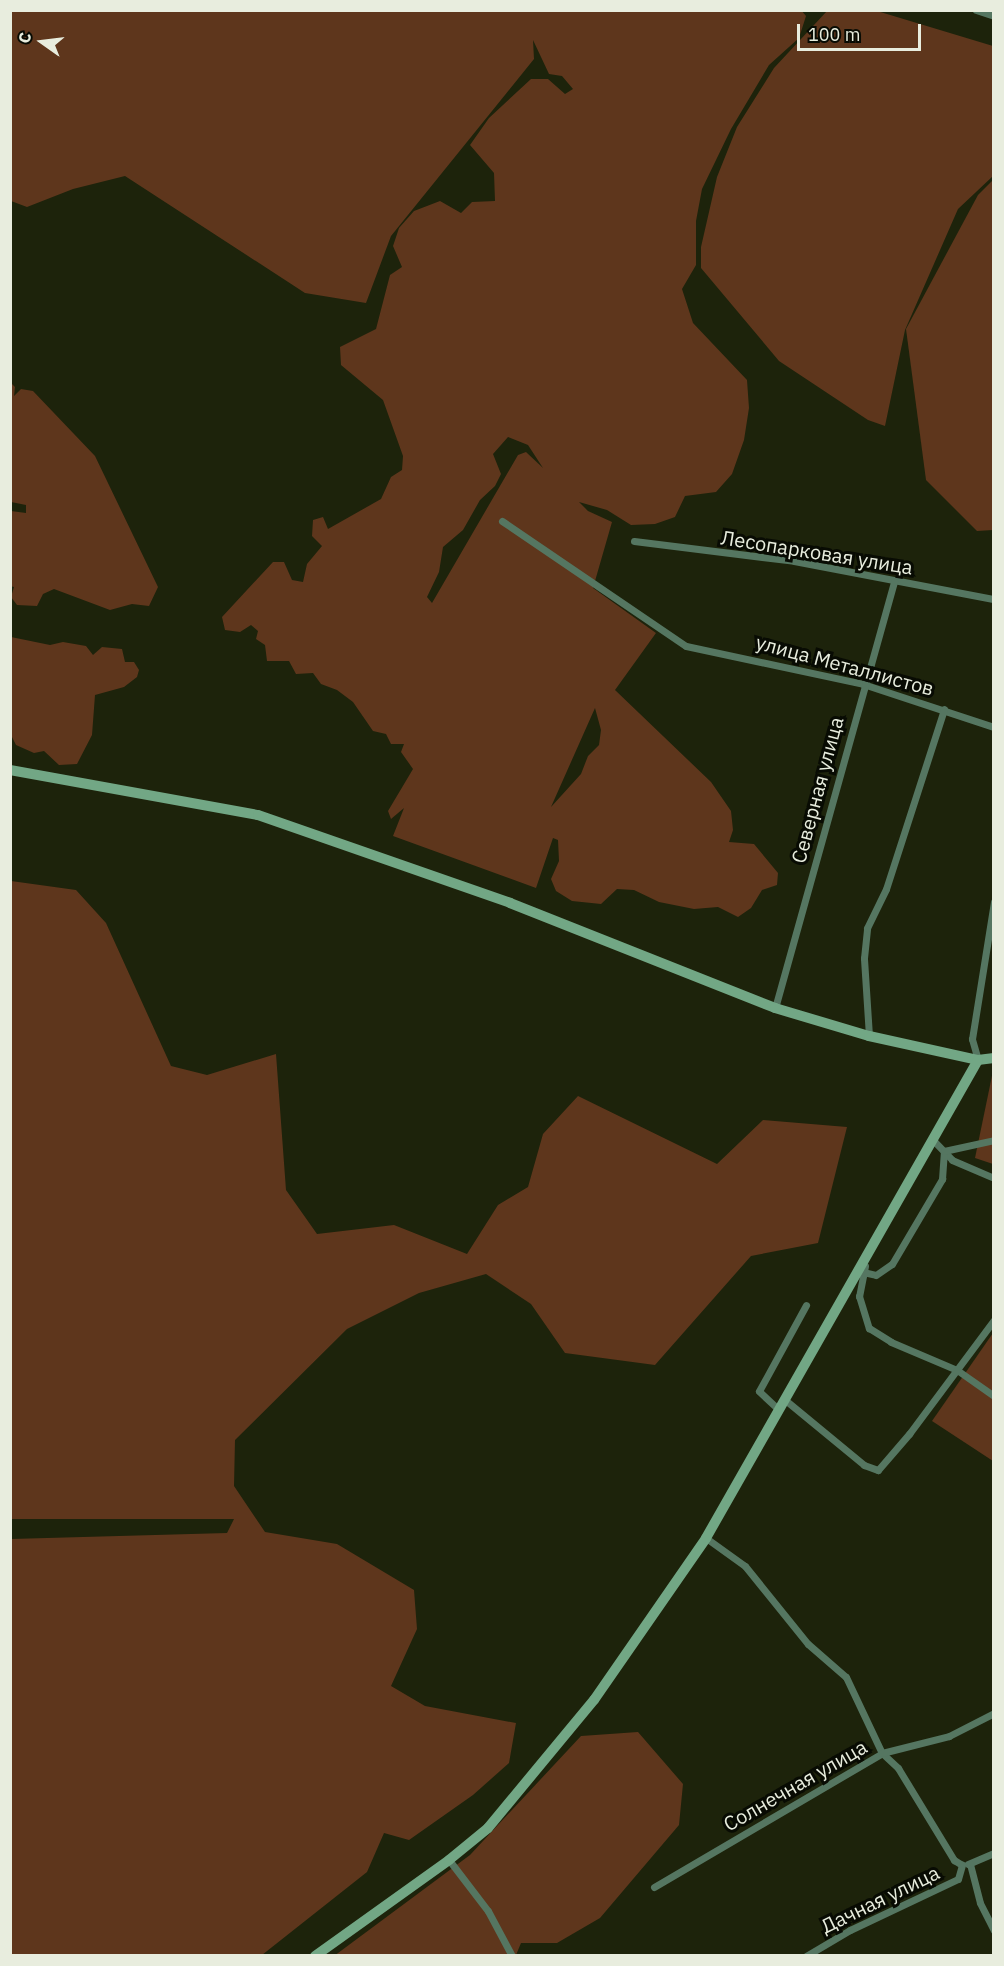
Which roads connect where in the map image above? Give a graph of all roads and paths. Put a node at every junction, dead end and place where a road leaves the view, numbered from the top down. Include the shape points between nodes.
1 (976, 10) edge
2 (993, 16) edge
3 (502, 521) dead end
4 (634, 541) dead end
5 (894, 581) junction
6 (993, 599) edge
7 (863, 684) junction
8 (944, 709) junction
9 (993, 727) edge
10 (10, 770) edge
11 (993, 902) edge
12 (775, 1008) junction
13 (870, 1036) junction
14 (993, 1058) edge
15 (978, 1060) junction
16 (932, 1139) junction
17 (993, 1140) edge
18 (944, 1151) junction
19 (993, 1178) edge
20 (867, 1254) junction
21 (863, 1272) junction
22 (806, 1305) dead end
23 (993, 1320) edge
24 (957, 1370) junction
25 (993, 1396) edge
26 (781, 1404) junction
27 (706, 1538) junction
28 (993, 1713) edge
29 (882, 1753) junction
30 (993, 1853) edge
31 (449, 1860) junction
32 (966, 1865) junction
33 (654, 1887) dead end
34 (993, 1931) edge
35 (315, 1956) edge
36 (512, 1956) edge
37 (806, 1956) edge

1 - 2 street
3 - 7 street, улица Металлистов via 686,646
4 - 5 street, Лесопарковая улица via 794,561
5 - 6 street, Лесопарковая улица
5 - 7 street, Северная улица
7 - 8 street, улица Металлистов
7 - 12 street, Северная улица
8 - 9 street, улица Металлистов
8 - 13 street via 886,889 867,928 864,958
10 - 12 street via 258,815 510,903
11 - 15 street via 972,1039
12 - 13 street
13 - 15 street
14 - 15 street
15 - 16 street
16 - 18 street
16 - 20 street
17 - 18 street
18 - 19 street via 965,1168
18 - 21 street via 942,1179 892,1264 884,1273
20 - 21 street
20 - 26 street
21 - 24 street via 859,1307 869,1328 891,1342
22 - 26 street via 759,1391
23 - 24 street
24 - 25 street
24 - 26 street via 878,1470 864,1465
26 - 27 street
27 - 29 street via 746,1566 808,1644 846,1677
27 - 31 street via 656,1614 550,1757 488,1828
28 - 29 street, Солнечная улица via 949,1736
29 - 32 street via 898,1768 954,1860
29 - 33 street, Солнечная улица
30 - 32 street, Дачная улица
31 - 35 street
31 - 36 street via 488,1911
32 - 34 street
32 - 37 street, Дачная улица via 958,1879 850,1930

